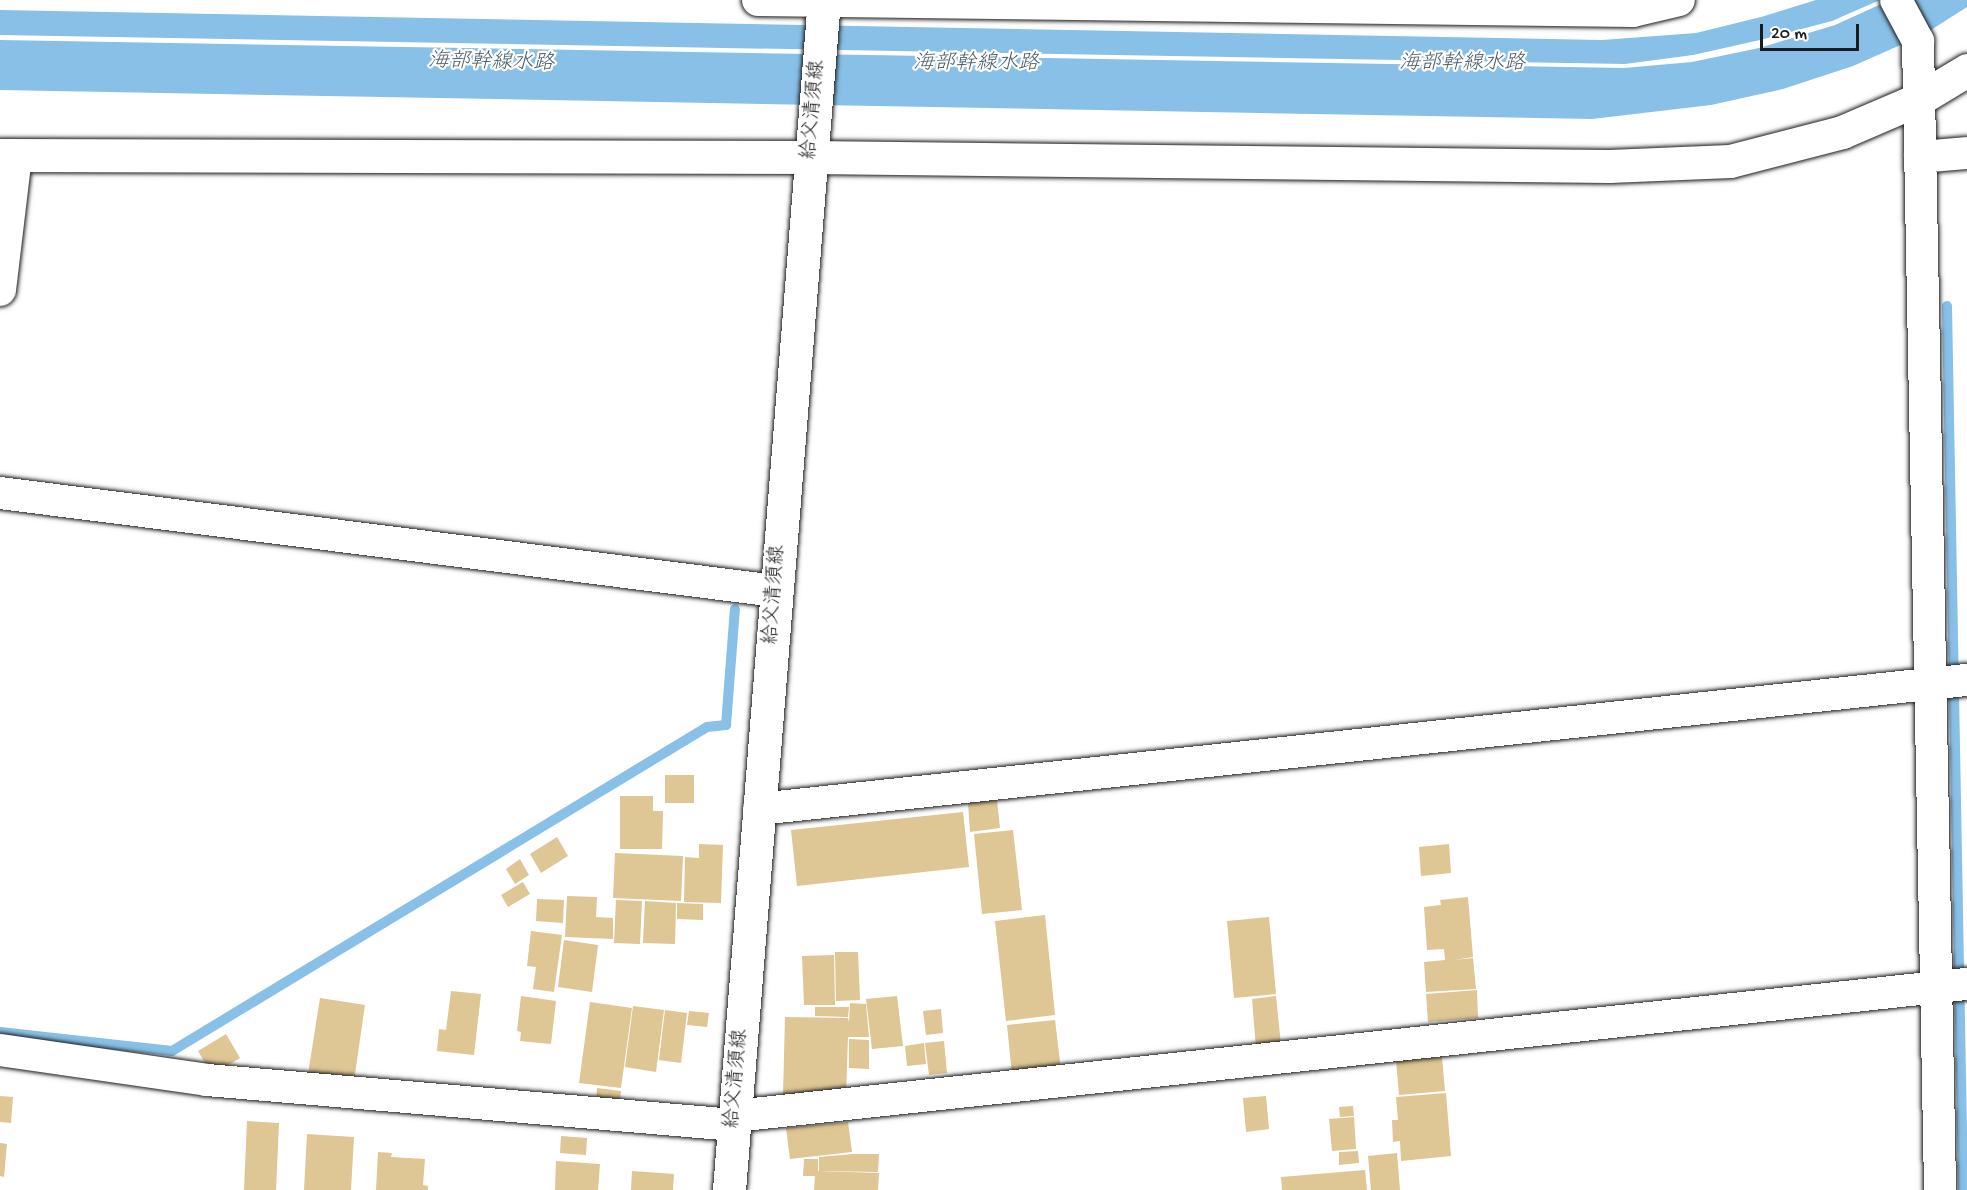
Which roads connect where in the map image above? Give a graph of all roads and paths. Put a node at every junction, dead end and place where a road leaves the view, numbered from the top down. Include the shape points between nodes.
1 (759, 0) edge
2 (1679, 0) edge
3 (1896, 0) edge
4 (824, 5) edge
5 (1967, 70) edge
6 (1919, 99) junction
7 (1967, 153) edge
8 (8, 156) edge
9 (810, 157) junction
10 (1920, 158) junction
11 (0, 290) edge
12 (0, 493) edge
13 (776, 591) junction
14 (1951, 682) edge
15 (759, 809) junction
16 (1950, 986) edge
17 (0, 1050) edge
18 (734, 1120) junction
19 (729, 1190) edge
20 (1940, 1190) edge

1 - 4 street
2 - 4 street via 1633,11
3 - 6 street via 1918,41
4 - 9 street, 給父清須線
5 - 6 street
6 - 9 street via 1842,132 1730,161 1597,166
6 - 10 street
7 - 10 street
8 - 9 street
8 - 11 street
9 - 13 street, 給父清須線
10 - 14 street
12 - 13 street
13 - 15 street, 給父清須線
14 - 15 street
14 - 16 street
15 - 18 street, 給父清須線
16 - 18 street
16 - 20 street
17 - 18 street via 207,1080
18 - 19 street, 給父清須線

